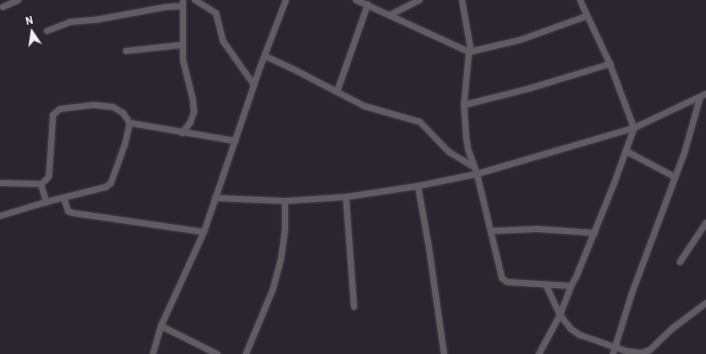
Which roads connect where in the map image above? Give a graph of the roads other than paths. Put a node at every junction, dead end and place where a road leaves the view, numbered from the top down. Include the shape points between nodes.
1 (19, 0) edge
2 (195, 0) edge
3 (286, 0) edge
4 (356, 0) edge
5 (420, 0) edge
6 (462, 0) edge
7 (580, 0) edge
8 (183, 3) edge
9 (368, 4) junction
10 (3, 8) dead end
11 (390, 15) junction
12 (588, 16) junction
13 (48, 31) dead end
14 (182, 45) junction
15 (126, 51) dead end
16 (470, 51) junction
17 (265, 56) junction
18 (610, 64) junction
19 (254, 85) junction
20 (337, 92) junction
21 (706, 94) edge
22 (700, 98) junction
23 (464, 104) junction
24 (130, 123) junction
25 (634, 128) junction
26 (182, 133) junction
27 (234, 141) junction
28 (626, 151) junction
29 (474, 167) junction
30 (477, 174) junction
31 (675, 177) junction
32 (0, 183) edge
33 (41, 184) junction
34 (418, 186) junction
35 (346, 197) junction
36 (64, 198) junction
37 (215, 198) junction
38 (286, 200) junction
39 (46, 202) junction
40 (0, 216) edge
41 (706, 223) edge
42 (492, 231) junction
43 (204, 232) junction
44 (595, 233) junction
45 (680, 262) dead end
46 (546, 285) junction
47 (571, 286) junction
48 (706, 303) edge
49 (354, 307) dead end
50 (560, 315) junction
51 (162, 326) junction
52 (615, 347) junction
53 (647, 353) edge
54 (153, 354) edge
55 (217, 354) edge
56 (246, 354) edge
57 (444, 354) edge
58 (538, 354) edge
59 (613, 354) edge

1 - 10 street
2 - 19 street via 216,13 223,41
3 - 17 street
4 - 9 street
5 - 11 street
6 - 16 street
7 - 12 street
8 - 13 street via 95,20 70,22
8 - 14 street
9 - 11 street
9 - 20 street
11 - 16 street
12 - 16 street via 520,40
12 - 18 street
14 - 15 street
14 - 26 street via 183,60 194,100 194,112
16 - 23 street
17 - 19 street
17 - 20 street
18 - 23 street via 531,88
18 - 25 street
19 - 27 street
20 - 29 street via 364,106 420,122 449,152
21 - 22 street
22 - 25 street
22 - 31 street
23 - 29 street via 466,136
24 - 26 street
24 - 33 street via 123,113 113,107 94,105 56,110 49,176
24 - 36 street via 111,183 100,189
25 - 28 street
25 - 30 street
26 - 27 street
27 - 37 street
28 - 31 street
28 - 44 street
29 - 30 street
30 - 34 street
30 - 42 street
31 - 52 street
32 - 33 street
33 - 39 street
34 - 35 street
34 - 57 street
35 - 38 street
35 - 49 street
36 - 39 street
36 - 43 street via 68,211 73,213
37 - 38 street
37 - 43 street
38 - 56 street via 281,259
39 - 40 street
41 - 45 street
42 - 44 street via 537,229
42 - 46 street via 499,269 504,281
43 - 51 street
44 - 47 street
46 - 47 street
46 - 50 street
47 - 50 street
48 - 53 street
50 - 52 street via 566,324 580,335
50 - 58 street
51 - 54 street
51 - 55 street
52 - 53 street via 641,354
52 - 59 street

